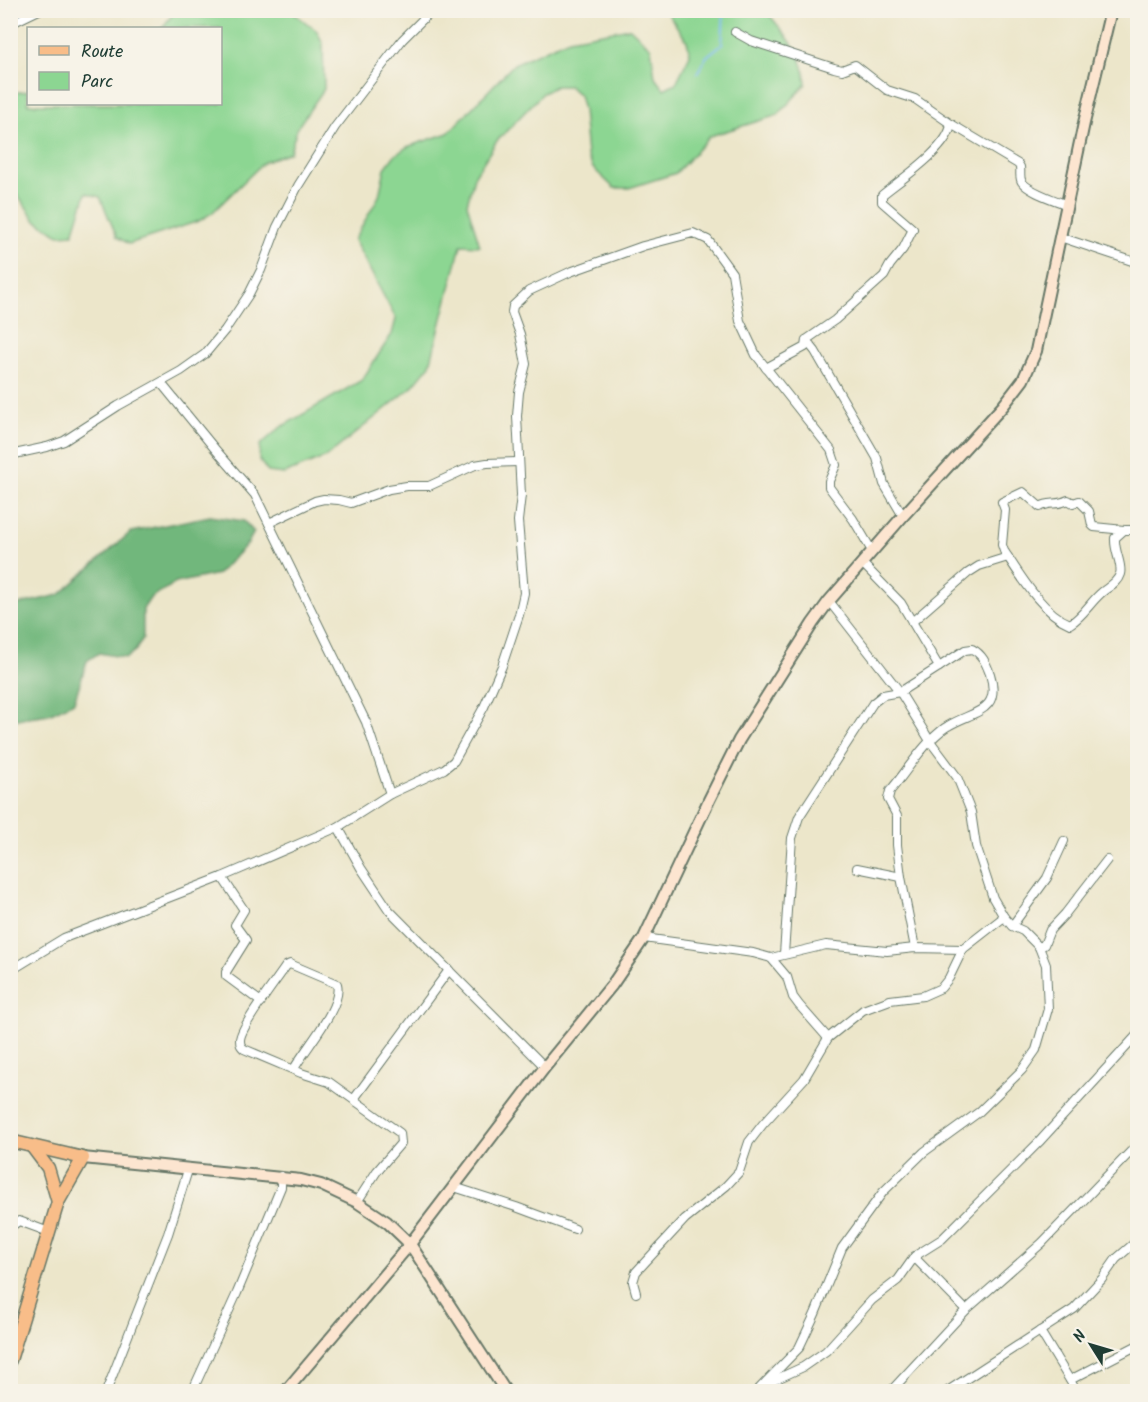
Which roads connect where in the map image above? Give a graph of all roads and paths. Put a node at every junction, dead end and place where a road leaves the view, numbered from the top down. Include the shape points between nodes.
1 (39, 10) edge
2 (432, 10) edge
3 (1111, 10) edge
4 (10, 24) edge
5 (735, 32) dead end
6 (951, 124) junction
7 (1067, 205) junction
8 (1060, 237) junction
9 (1137, 262) edge
10 (806, 340) junction
11 (766, 368) junction
12 (161, 383) junction
13 (10, 455) edge
14 (518, 462) junction
15 (903, 516) junction
16 (269, 523) junction
17 (1124, 530) junction
18 (1137, 530) edge
19 (872, 551) junction
20 (1008, 556) junction
21 (862, 563) junction
22 (829, 601) junction
23 (912, 622) junction
24 (939, 667) junction
25 (900, 692) junction
26 (930, 741) junction
27 (390, 794) junction
28 (338, 827) junction
29 (1064, 841) dead end
30 (1107, 860) dead end
31 (856, 868) dead end
32 (222, 877) junction
33 (901, 877) junction
34 (1004, 917) junction
35 (1012, 926) junction
36 (644, 938) junction
37 (1040, 947) junction
38 (915, 948) junction
39 (963, 949) junction
40 (784, 954) junction
41 (771, 958) junction
42 (449, 970) junction
43 (10, 971) edge
44 (261, 1002) junction
45 (1137, 1035) edge
46 (828, 1038) junction
47 (545, 1067) junction
48 (294, 1070) junction
49 (354, 1099) junction
50 (10, 1141) edge
51 (1137, 1144) edge
52 (33, 1148) junction
53 (83, 1158) junction
54 (188, 1170) junction
55 (281, 1176) junction
56 (454, 1187) junction
57 (57, 1202) junction
58 (357, 1202) junction
59 (10, 1227) edge
60 (575, 1228) dead end
61 (49, 1232) junction
62 (1137, 1240) edge
63 (410, 1244) junction
64 (914, 1257) junction
65 (636, 1293) dead end
66 (966, 1310) junction
67 (1040, 1331) junction
68 (1137, 1345) edge
69 (10, 1360) edge
70 (1070, 1380) junction
71 (106, 1392) edge
72 (192, 1392) edge
73 (285, 1392) edge
74 (506, 1392) edge
75 (756, 1392) edge
76 (890, 1392) edge
77 (946, 1392) edge
78 (1077, 1392) edge

1 - 4 street
2 - 12 street via 402,40 335,126 298,186 249,294 225,330 205,354
3 - 7 street
5 - 6 street via 834,68 842,70 855,65 887,90 915,99
6 - 7 street via 1018,164 1020,179 1026,185
6 - 10 street via 951,131 923,162 882,195 882,202 913,229 903,249 878,282
7 - 8 street
8 - 9 street
8 - 15 street via 1036,351 1023,380
10 - 11 street via 805,346
10 - 15 street via 877,458 884,484
11 - 14 street via 740,321 732,273 702,235 693,233 594,263 529,291 513,306 526,364 519,392
11 - 19 street via 831,450 836,465 829,487
12 - 13 street via 64,441
12 - 16 street via 255,495
14 - 16 street via 475,465 429,486 388,489 351,503 315,501
14 - 27 street via 524,593 502,666 454,761
15 - 19 street
16 - 27 street via 366,722
17 - 18 street
17 - 20 street via 1094,527 1089,511 1079,501 1046,503 1040,507 1020,492 1002,502 1002,544
17 - 20 street via 1115,538 1121,573 1117,581 1070,624 1032,592
19 - 21 street
20 - 23 street via 968,573
21 - 22 street
21 - 23 street via 901,603
22 - 25 street
22 - 36 street via 739,740
23 - 24 street
24 - 25 street
24 - 26 street via 965,650 979,652 993,683 993,696 980,712 948,726
25 - 26 street
25 - 40 street via 883,695 873,703 798,817 792,838
26 - 33 street via 890,791 888,799 897,816
26 - 34 street via 966,796 976,846 993,898
27 - 28 street
28 - 32 street
28 - 42 street via 382,902
29 - 35 street via 1047,878
30 - 37 street
31 - 33 street
32 - 43 street via 64,938
32 - 44 street via 243,906 243,914 235,925 246,940 226,976
33 - 38 street
34 - 35 street
34 - 39 street
35 - 37 street
36 - 41 street
36 - 47 street via 594,1009
37 - 75 street via 1047,965 1048,1010 1033,1056 979,1112 924,1152 883,1192 842,1248 799,1348
38 - 39 street
38 - 40 street via 887,951 826,945
39 - 46 street via 941,987 923,996 890,1000 863,1010
40 - 41 street
41 - 46 street via 787,977 793,997
42 - 47 street
42 - 49 street
44 - 48 street via 239,1038 240,1045
44 - 48 street via 290,964 339,985 334,1007
45 - 64 street via 1039,1142 942,1239
46 - 65 street via 804,1079 748,1142 739,1172 686,1219 636,1272
47 - 56 street
48 - 49 street via 329,1082
49 - 58 street via 402,1138
50 - 52 main road
51 - 66 street via 1042,1243
52 - 53 main road
52 - 57 main road via 48,1168
53 - 54 street
53 - 57 main road
54 - 55 street
54 - 71 street via 168,1234
55 - 58 street via 321,1185
55 - 72 street via 282,1187
56 - 60 street
56 - 63 street
57 - 61 main road
58 - 63 street
59 - 61 street via 18,1221
61 - 69 main road
62 - 67 street via 1074,1309
63 - 73 street
63 - 74 street
64 - 66 street
64 - 75 street via 898,1280 872,1300 826,1350
66 - 76 street
67 - 70 street
67 - 77 street
68 - 70 street
70 - 78 street

